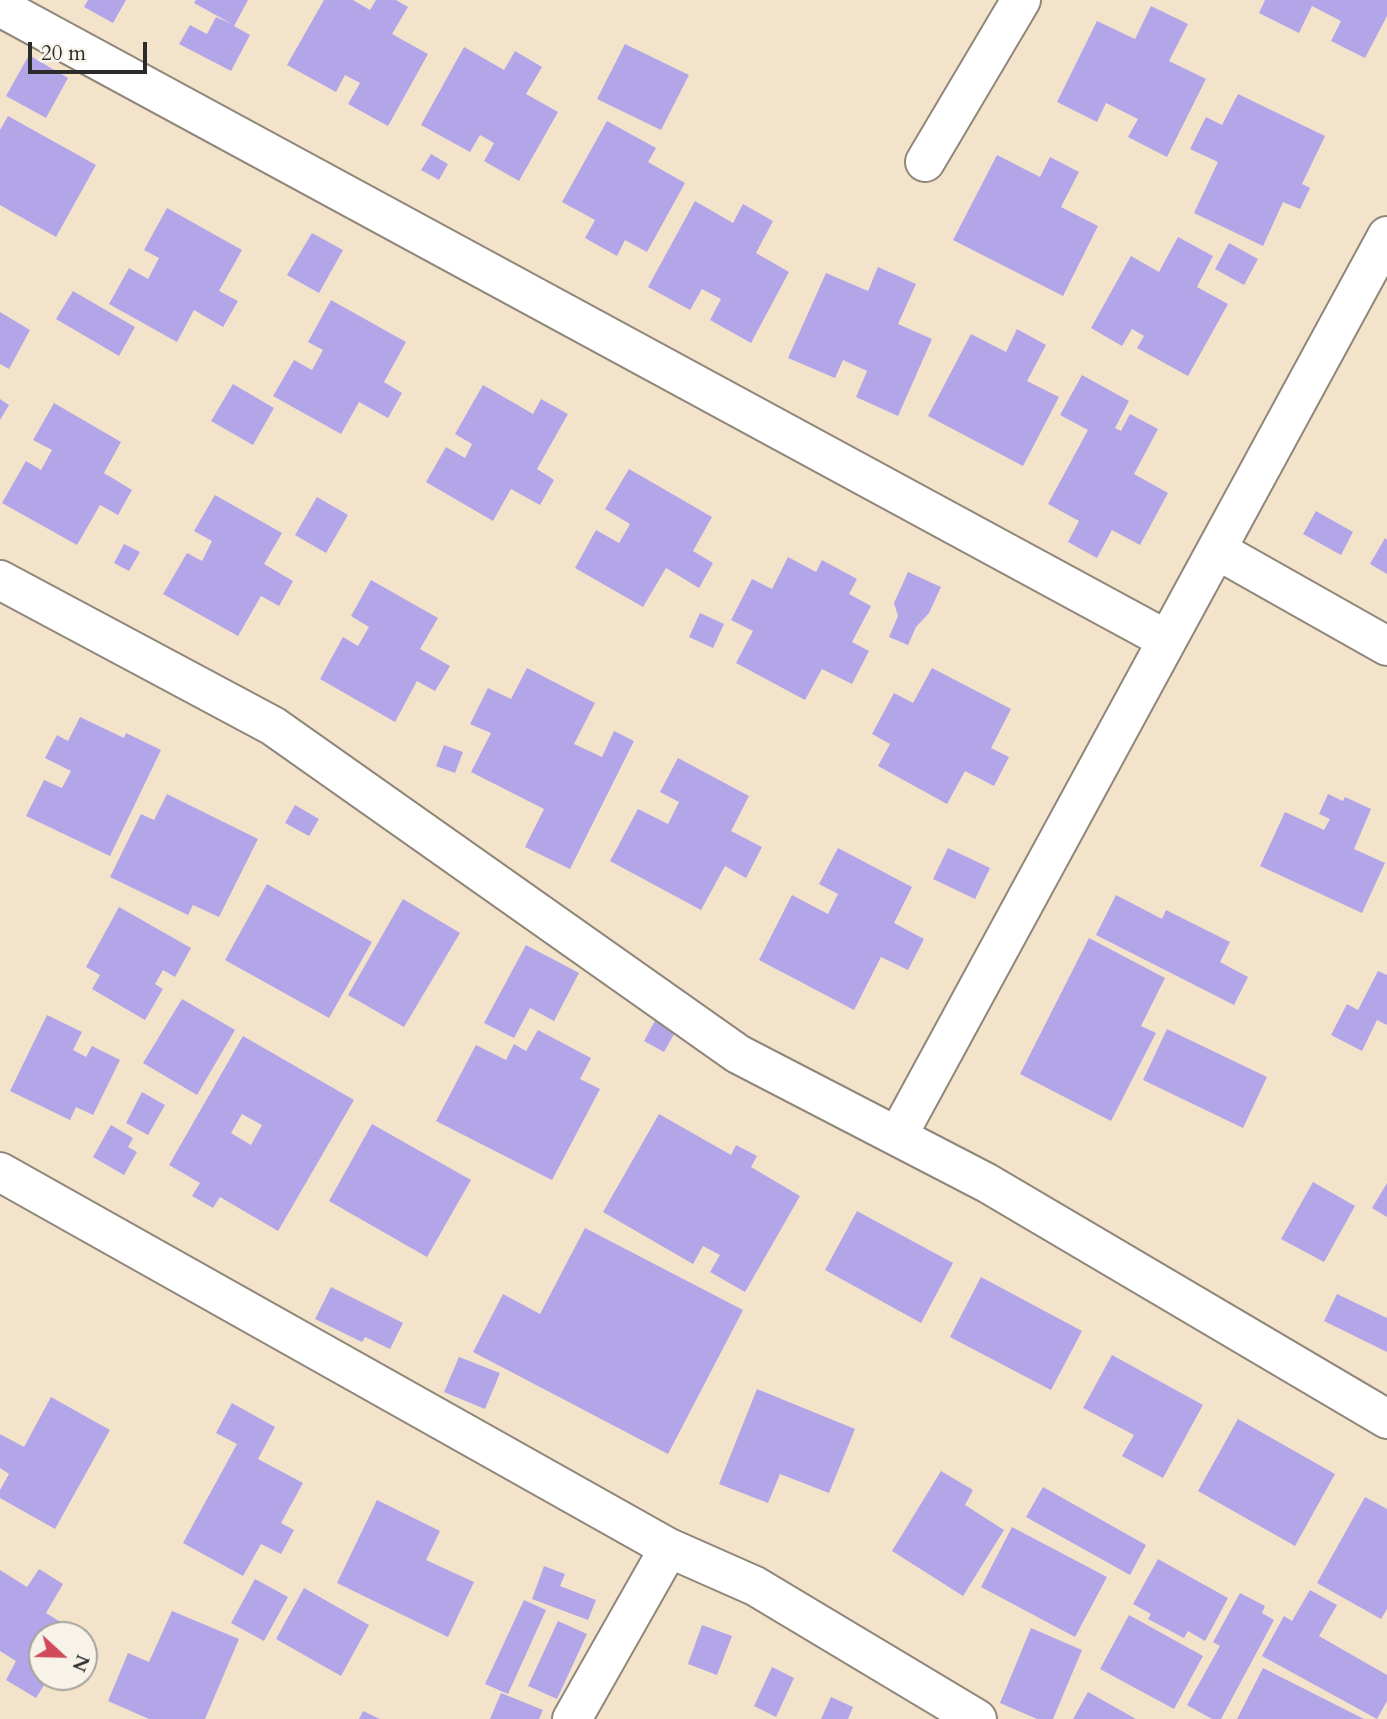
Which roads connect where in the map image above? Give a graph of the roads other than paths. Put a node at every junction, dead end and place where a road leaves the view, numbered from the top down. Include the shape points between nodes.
1 (1021, 0) edge
2 (0, 7) edge
3 (925, 162) dead end
4 (1387, 236) edge
5 (1217, 550) junction
6 (0, 580) edge
7 (1167, 640) junction
8 (1387, 646) edge
9 (898, 1135) junction
10 (0, 1172) edge
11 (1387, 1419) edge
12 (669, 1548) junction
13 (572, 1719) edge
14 (977, 1719) edge

1 - 3 street
2 - 7 street
4 - 5 street
5 - 7 street
5 - 8 street
6 - 9 street via 273,726 738,1054
7 - 9 street
9 - 11 street
10 - 12 street
12 - 13 street
12 - 14 street via 755,1587

